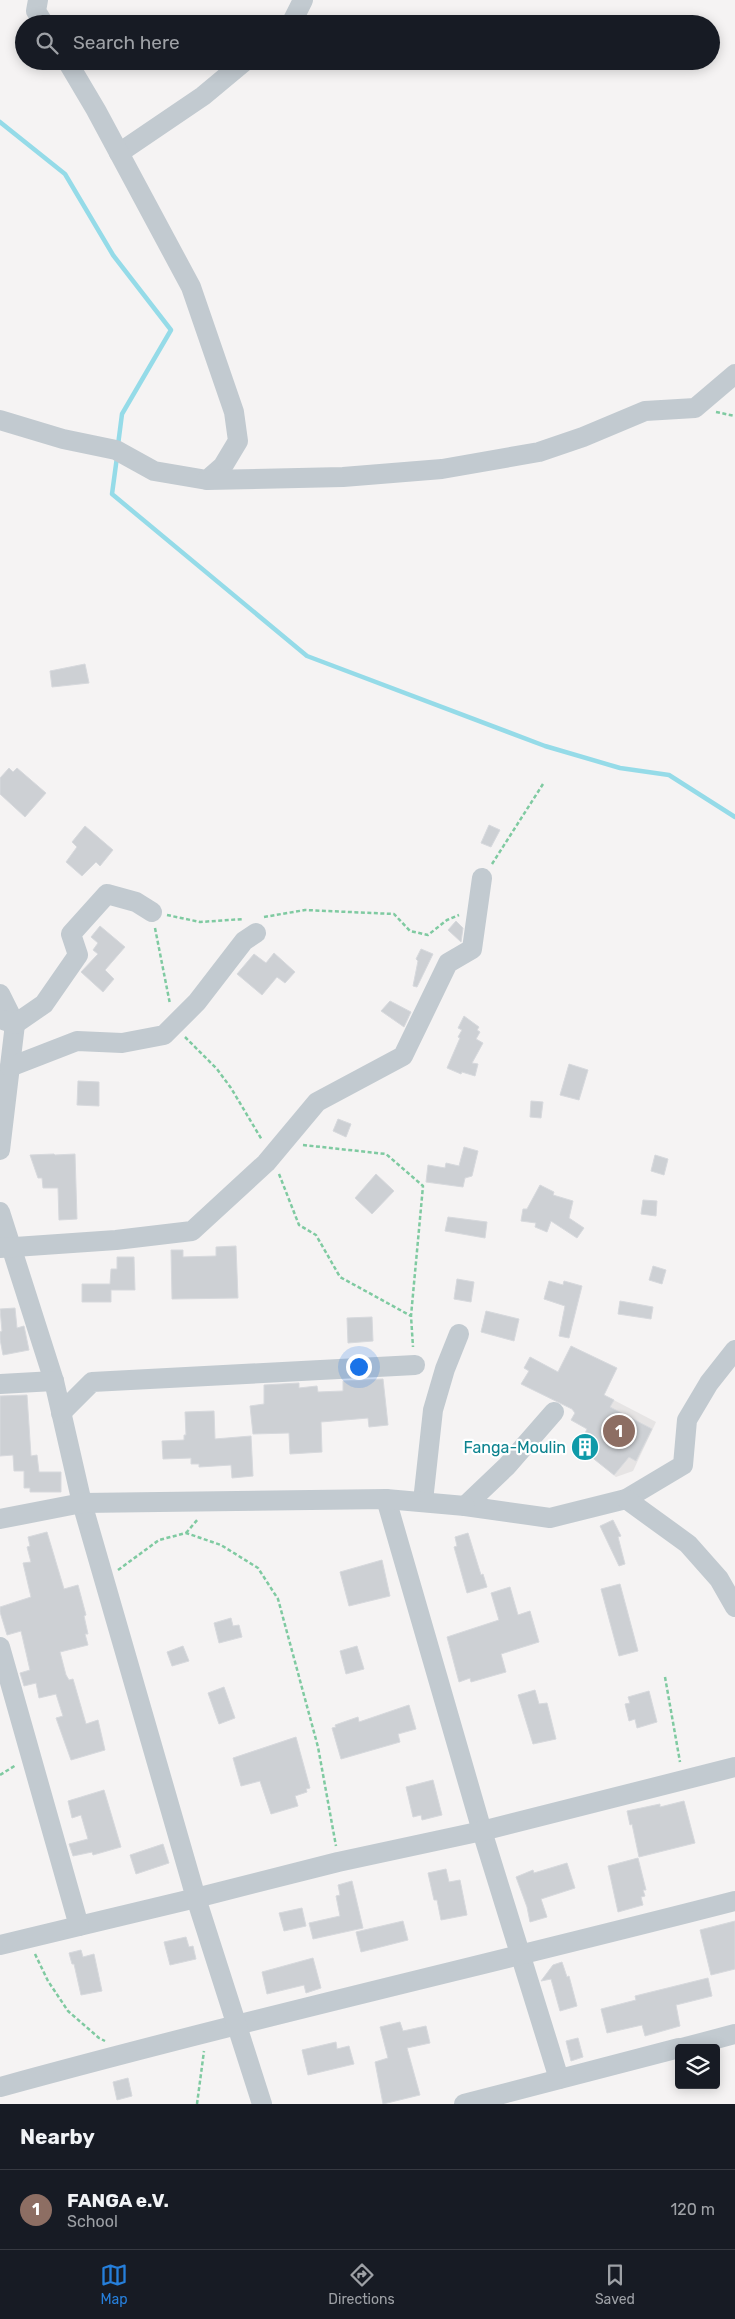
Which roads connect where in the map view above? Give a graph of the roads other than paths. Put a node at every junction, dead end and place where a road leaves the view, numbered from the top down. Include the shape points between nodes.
1 (38, 0) edge
2 (303, 0) edge
3 (38, 15) edge
4 (296, 15) edge
5 (72, 70) edge
6 (234, 70) edge
7 (119, 153) junction
8 (735, 374) edge
9 (0, 420) edge
10 (208, 480) junction
11 (482, 878) road end
12 (152, 912) road end
13 (257, 923) road end
14 (0, 994) edge
15 (7, 1022) edge
16 (10, 1067) junction
17 (0, 1150) edge
18 (0, 1212) edge
19 (6, 1248) edge
20 (459, 1334) dead end
21 (735, 1350) edge
22 (415, 1365) road end
23 (54, 1381) junction
24 (0, 1384) edge
25 (554, 1412) dead end
26 (61, 1413) junction
27 (386, 1499) junction
28 (626, 1499) junction
29 (423, 1501) junction
30 (82, 1503) junction
31 (466, 1506) junction
32 (0, 1519) edge
33 (735, 1607) edge
34 (0, 1647) edge
35 (735, 1768) edge
36 (482, 1832) junction
37 (196, 1898) junction
38 (735, 1901) edge
39 (79, 1926) junction
40 (0, 1945) edge
41 (522, 1956) junction
42 (236, 2025) junction
43 (735, 2034) edge
44 (696, 2044) edge
45 (675, 2049) edge
46 (559, 2079) junction
47 (0, 2087) edge
48 (262, 2104) edge
49 (464, 2104) edge

1 - 3 street
2 - 4 street
5 - 7 street
6 - 7 street via 203,96
7 - 10 street via 191,287 234,412 238,442 223,466
8 - 10 street via 695,408 645,411 539,452 442,469 343,477
9 - 10 street via 63,439 116,450 154,471
11 - 19 street via 472,948 448,963 403,1056 317,1102 276,1152 192,1231
12 - 15 street via 136,902 107,894 71,934 78,955 44,1004
13 - 16 street via 197,1002 164,1035 122,1043 77,1042
14 - 15 street
15 - 16 street
16 - 17 street
18 - 19 street
19 - 23 street
20 - 29 street via 433,1410
21 - 28 street via 686,1420 683,1465
22 - 26 street via 92,1382
23 - 24 street
23 - 26 street
25 - 31 street via 507,1466
26 - 30 street
27 - 29 street
27 - 30 street
27 - 36 street
28 - 31 street via 550,1518
28 - 33 street via 688,1544 719,1579
29 - 31 street
30 - 32 street
30 - 37 street
34 - 39 street
35 - 36 street
36 - 37 street via 338,1862
36 - 41 street
37 - 39 street
37 - 42 street
38 - 41 street
39 - 40 street
41 - 42 street
41 - 46 street
42 - 47 street
42 - 48 street
43 - 44 street
45 - 46 street
46 - 49 street

